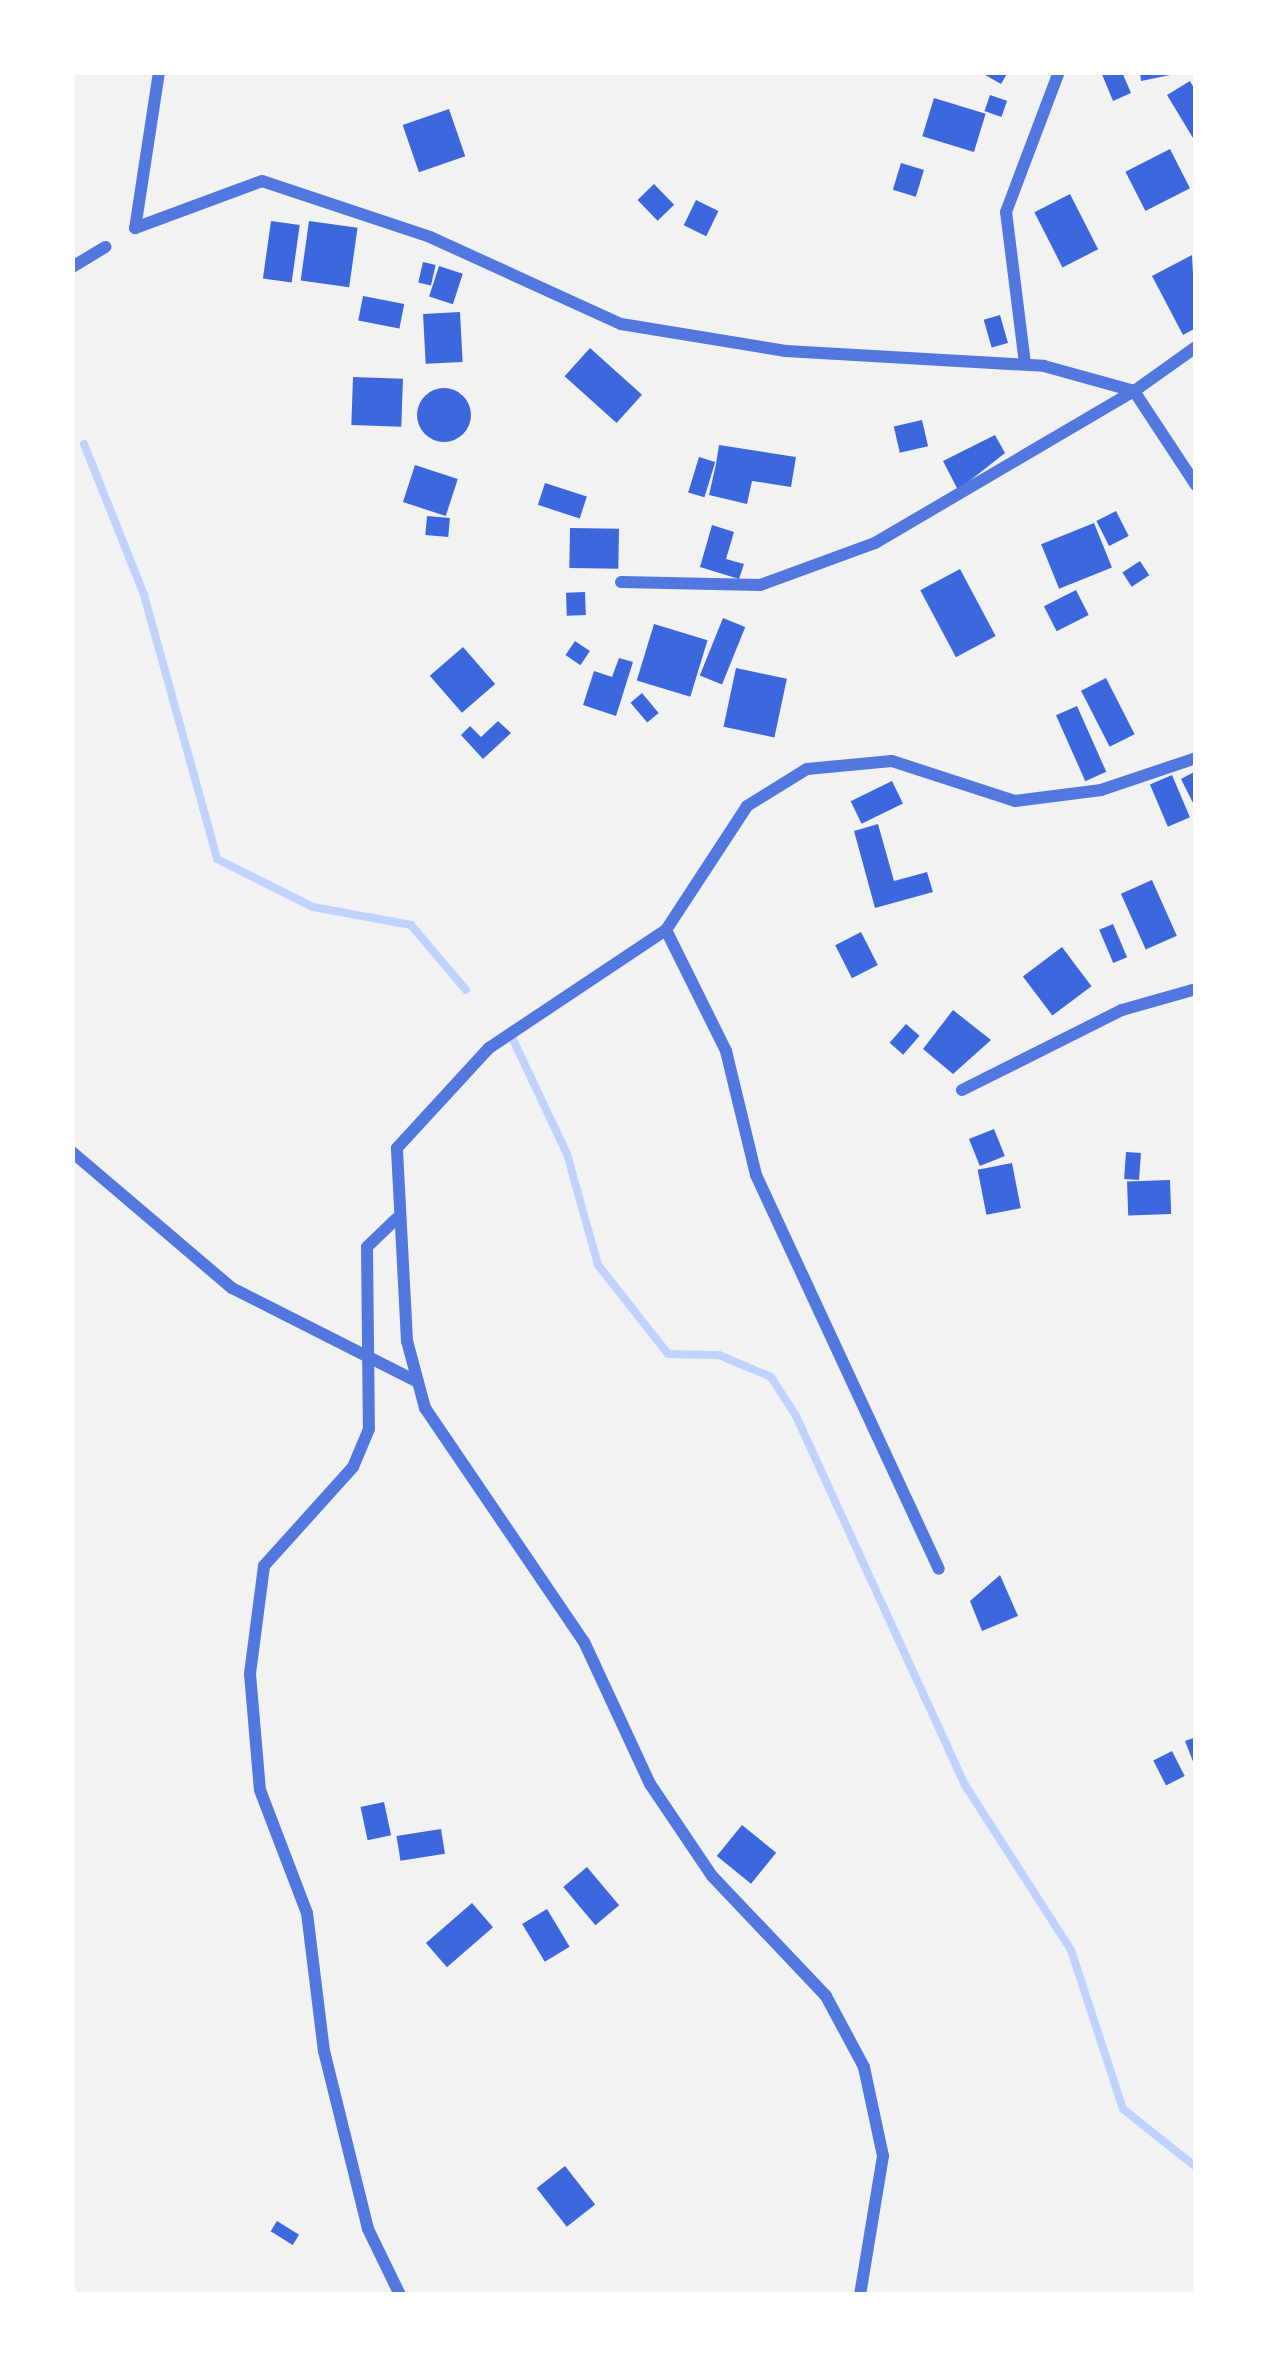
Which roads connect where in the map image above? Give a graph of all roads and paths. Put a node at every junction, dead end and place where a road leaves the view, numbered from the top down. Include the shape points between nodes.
1 (158, 72) edge
2 (1059, 72) edge
3 (105, 247) dead end
4 (72, 267) edge
5 (1196, 347) edge
6 (1025, 364) junction
7 (1134, 392) junction
8 (1196, 485) edge
9 (621, 582) dead end
10 (1196, 758) edge
11 (667, 930) junction
12 (1196, 989) edge
13 (962, 1090) dead end
14 (72, 1152) edge
15 (396, 1220) junction
16 (367, 1348) junction
17 (418, 1383) junction
18 (939, 1569) dead end
19 (400, 2295) edge
20 (860, 2295) edge

1 - 6 street via 136,228 262,182 430,237 621,324 786,351
2 - 6 street via 1006,212
3 - 4 street
5 - 7 street
6 - 7 street
7 - 8 street
7 - 9 street via 875,543 760,585
10 - 11 street via 1101,790 1015,801 892,761 807,770 747,806
11 - 15 street via 488,1048 397,1148
11 - 18 street via 726,1052 756,1175
12 - 13 street via 1122,1010
14 - 16 street via 232,1288
15 - 16 street via 367,1247
15 - 17 street
16 - 17 street
16 - 19 street via 369,1429 353,1467 264,1566 250,1674 260,1790 307,1913 324,2051 368,2229
17 - 20 street via 470,1480 584,1642 650,1784 712,1876 826,1996 864,2067 883,2156

